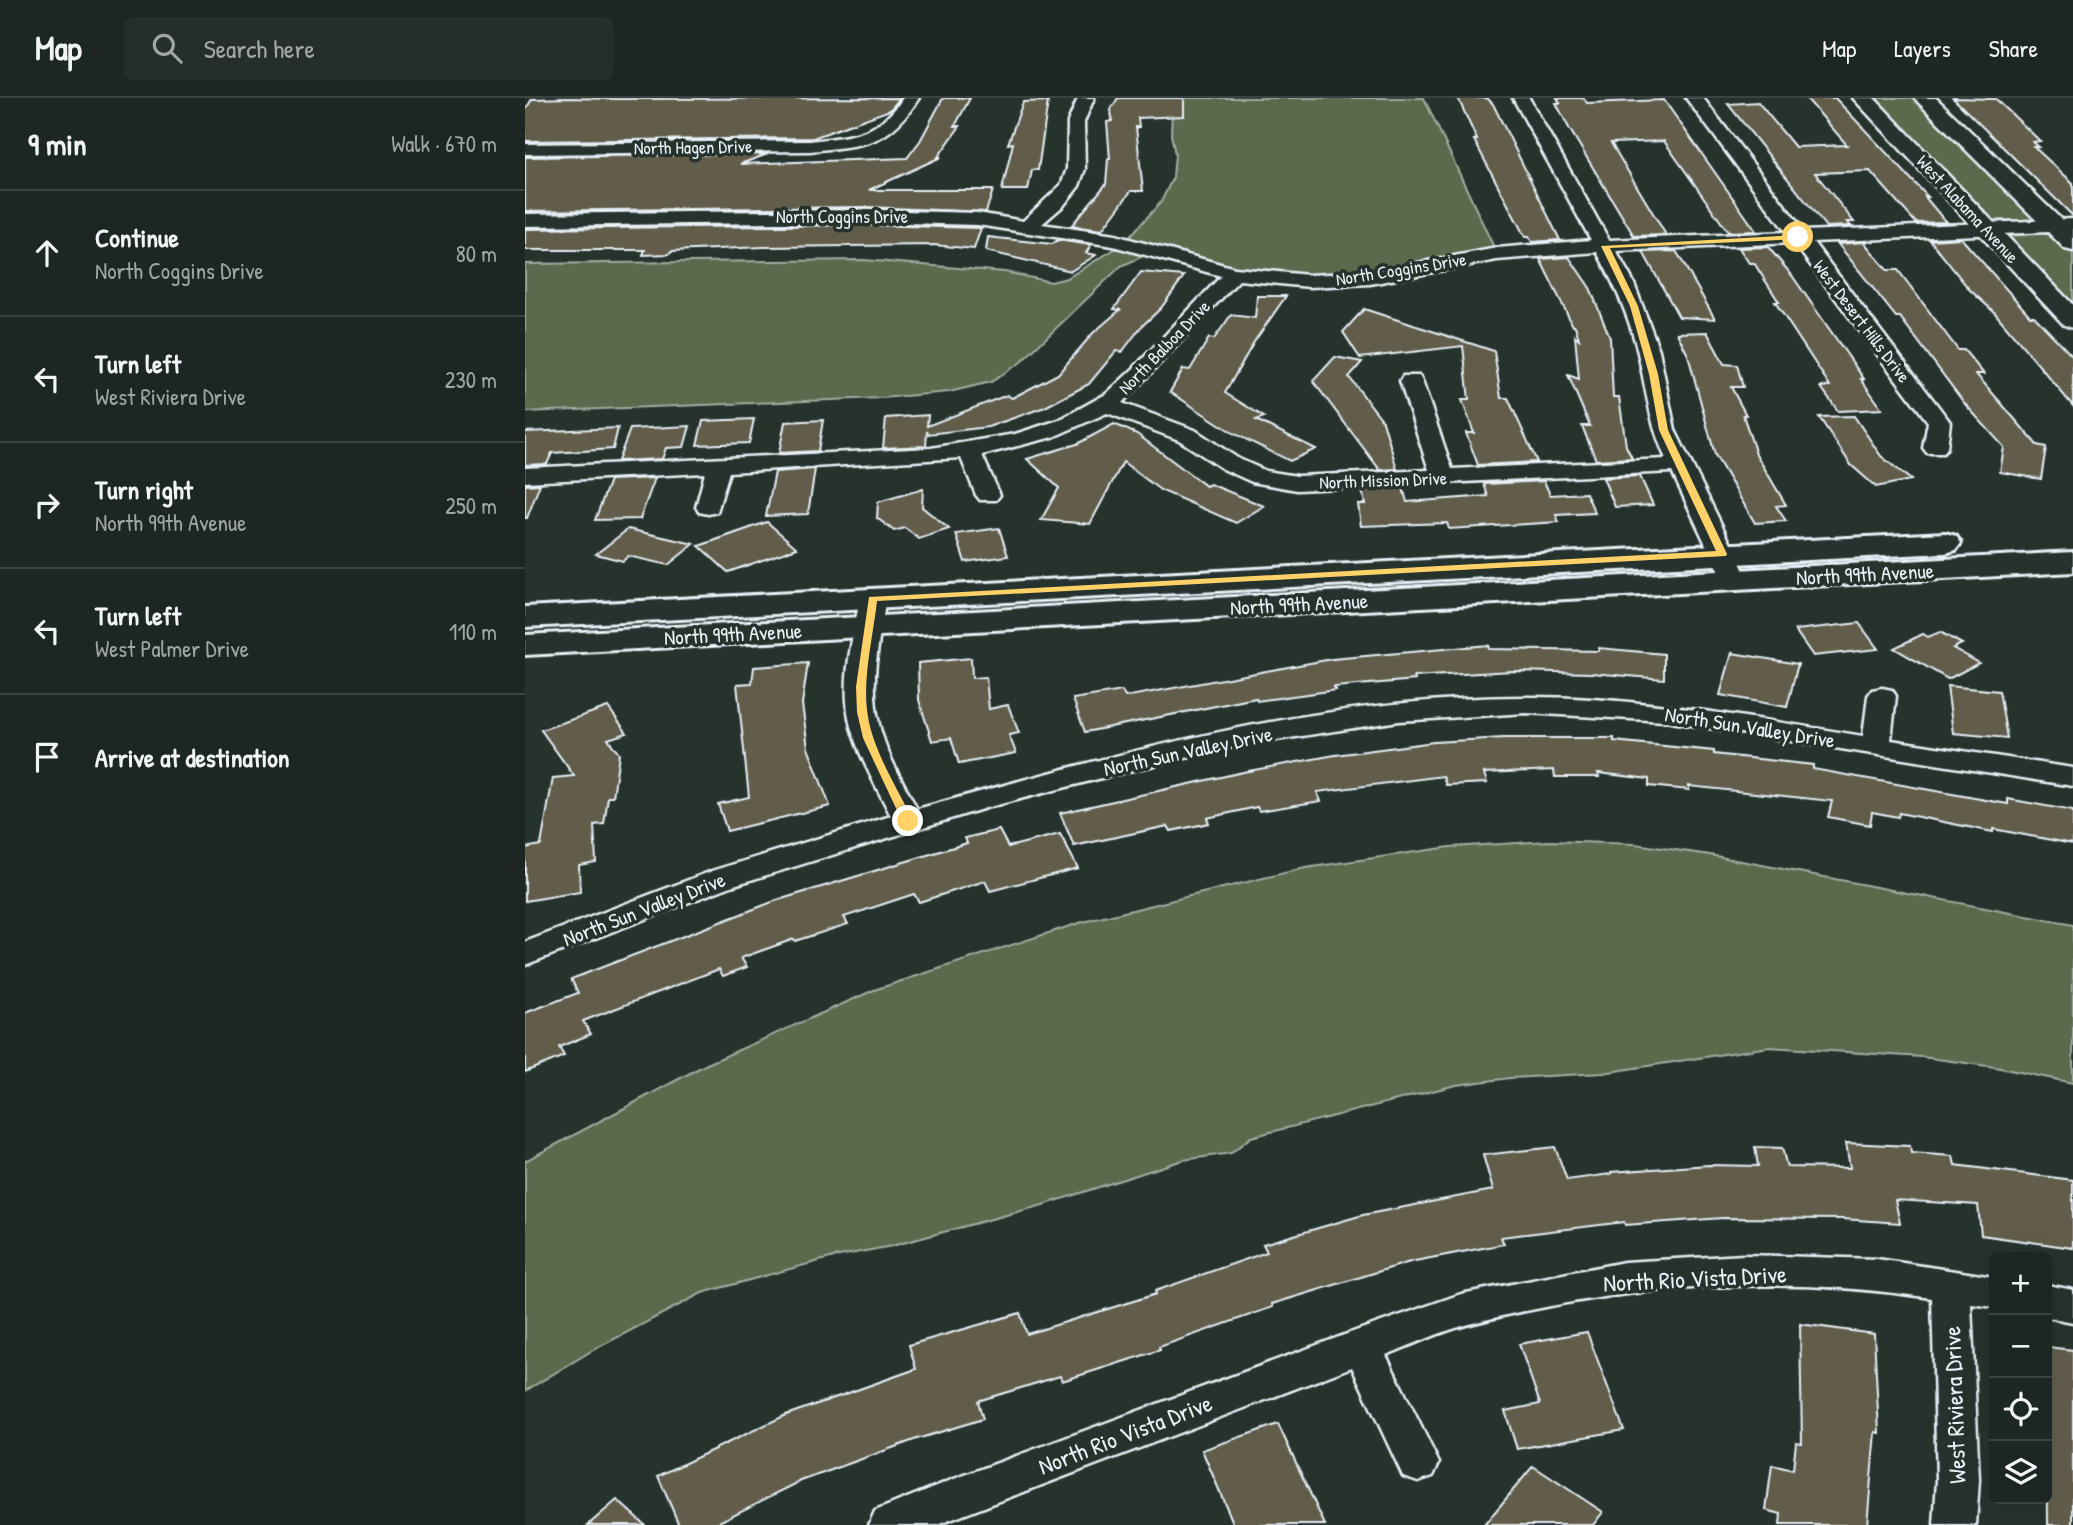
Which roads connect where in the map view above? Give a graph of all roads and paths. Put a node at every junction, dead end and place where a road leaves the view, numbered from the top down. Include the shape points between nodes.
1 (911, 98) edge
2 (1086, 98) edge
3 (1521, 98) edge
4 (1694, 98) edge
5 (1863, 98) edge
6 (1924, 98) edge
7 (861, 138) junction
8 (879, 144) dead end
9 (525, 149) edge
10 (525, 220) edge
11 (1029, 225) junction
12 (2064, 226) edge
13 (1987, 229) junction
14 (1798, 237) junction
15 (2073, 244) edge
16 (1605, 246) junction
17 (1234, 274) junction
18 (2073, 320) edge
19 (1411, 381) dead end
20 (1105, 404) junction
21 (1935, 448) dead end
22 (969, 452) junction
23 (1678, 465) junction
24 (719, 466) junction
25 (525, 475) edge
26 (1443, 477) junction
27 (988, 495) dead end
28 (708, 507) dead end
29 (2073, 536) edge
30 (2073, 562) edge
31 (1729, 568) junction
32 (870, 613) junction
33 (525, 617) edge
34 (525, 645) edge
35 (1882, 696) dead end
36 (1876, 746) junction
37 (2073, 777) edge
38 (908, 821) junction
39 (525, 954) edge
40 (1951, 1284) junction
41 (1989, 1291) edge
42 (2052, 1302) edge
43 (2073, 1306) edge
44 (1361, 1345) junction
45 (1417, 1463) dead end
46 (890, 1525) edge
47 (1955, 1525) edge

1 - 7 street, North Hagen Drive via 890,126
2 - 11 street via 1076,122 1076,169 1070,186
3 - 16 street
4 - 14 street, West Desert Hills Drive
5 - 13 street, West Alabama Avenue
6 - 12 street
7 - 8 street, North Hagen Drive
7 - 9 street, North Hagen Drive via 810,146
10 - 11 street, North Coggins Drive via 932,216
11 - 17 street, North Coggins Drive
12 - 13 street, North Coggins Drive
12 - 15 street
13 - 14 street, North Coggins Drive
13 - 18 street, West Alabama Avenue
14 - 16 street, North Coggins Drive
14 - 21 street, West Desert Hills Drive via 1938,422
16 - 17 street, North Coggins Drive via 1497,254 1370,278 1309,281
16 - 23 street via 1634,306 1664,430
17 - 20 street, North Balboa Drive via 1131,383
19 - 26 street
20 - 22 street, North Balboa Drive via 1047,430
20 - 26 street, North Mission Drive via 1188,435 1260,477 1297,483
22 - 24 street, North Balboa Drive
22 - 27 street
23 - 26 street, North Mission Drive
23 - 31 street
24 - 25 street, North Balboa Drive
24 - 28 street
29 - 31 main road, North 99th Avenue
30 - 31 main road, North 99th Avenue
31 - 32 main road, North 99th Avenue
32 - 33 main road, North 99th Avenue
32 - 34 main road, North 99th Avenue
32 - 38 street via 862,712 869,738
35 - 36 street
36 - 37 street, North Sun Valley Drive
36 - 38 street, North Sun Valley Drive via 1665,713 1506,705 1440,709 1215,742
38 - 39 street, North Sun Valley Drive via 672,896
40 - 41 street, North Rio Vista Drive
40 - 44 street, North Rio Vista Drive via 1877,1274 1744,1270 1625,1277 1461,1310
40 - 47 street, West Riviera Drive via 1958,1480
42 - 43 street
44 - 45 street
44 - 46 street, North Rio Vista Drive

